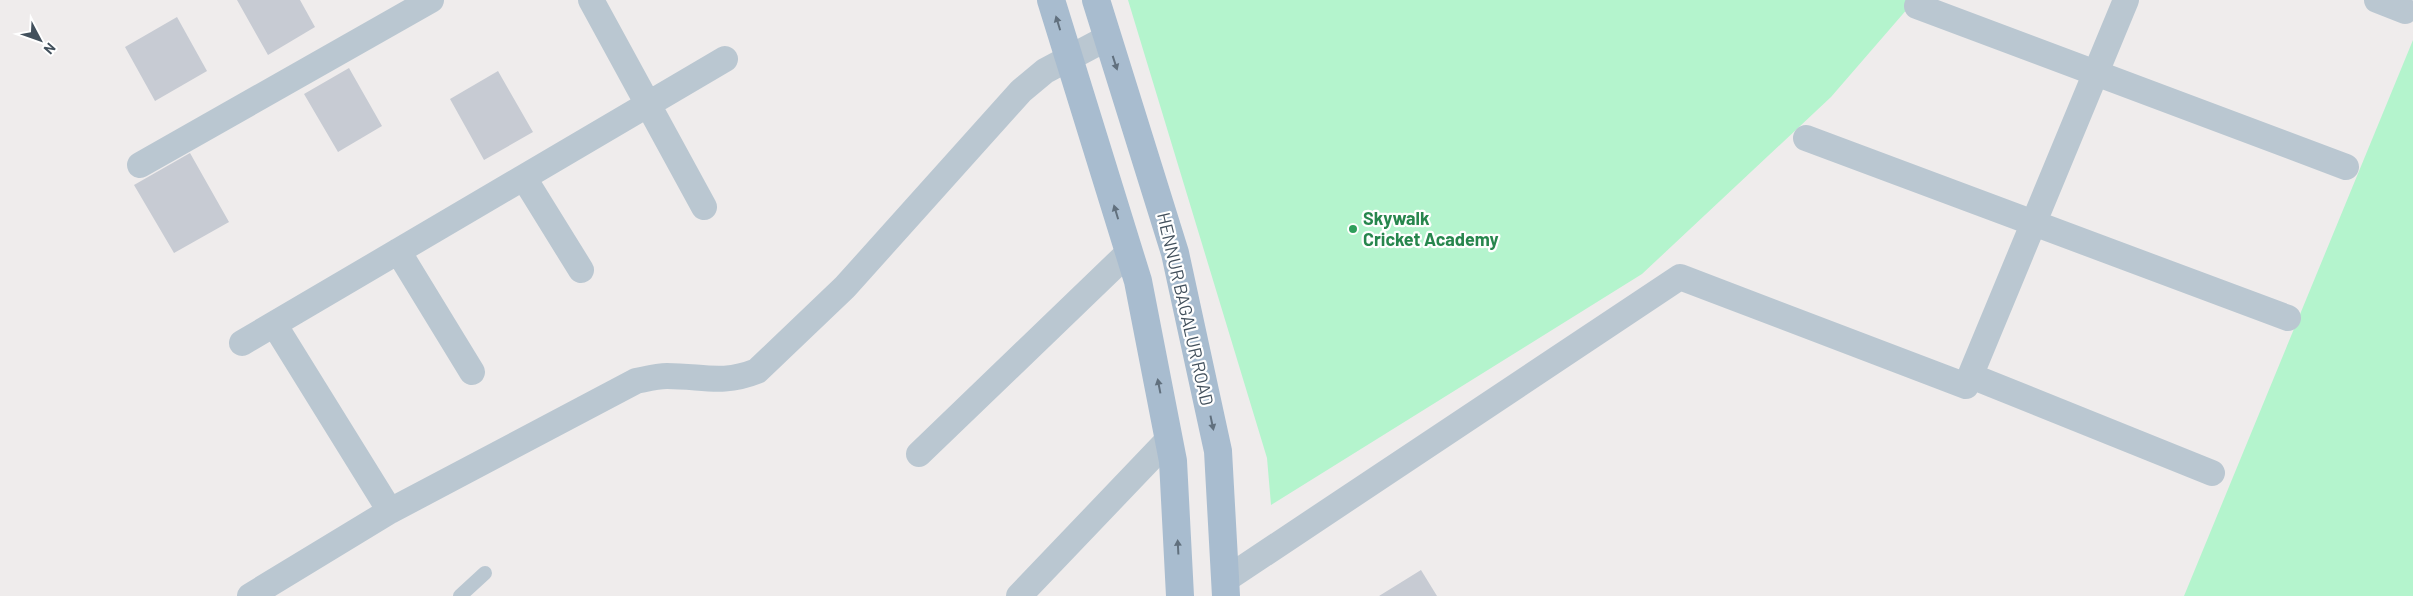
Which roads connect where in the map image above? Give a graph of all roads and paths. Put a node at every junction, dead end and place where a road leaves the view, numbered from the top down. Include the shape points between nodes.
1 (431, 0) edge
2 (591, 0) edge
3 (1052, 0) edge
4 (1096, 0) edge
5 (2126, 0) edge
6 (2377, 0) edge
7 (1917, 6) dead end
8 (2405, 11) dead end
9 (1107, 38) junction
10 (1069, 57) junction
11 (725, 59) dead end
12 (2096, 73) junction
13 (648, 105) junction
14 (1806, 138) dead end
15 (140, 165) dead end
16 (2346, 167) dead end
17 (524, 178) junction
18 (704, 207) dead end
19 (2034, 223) junction
20 (398, 251) junction
21 (1129, 252) junction
22 (582, 270) dead end
23 (2288, 318) dead end
24 (274, 324) junction
25 (242, 343) dead end
26 (472, 372) dead end
27 (1971, 376) junction
28 (1169, 439) junction
29 (918, 454) dead end
30 (2212, 473) dead end
31 (390, 511) junction
32 (486, 573) dead end
33 (1225, 588) edge
34 (250, 596) edge
35 (460, 596) edge
36 (1019, 596) edge
37 (1180, 596) edge

1 - 15 street
2 - 13 street
10 -> 3 main road
4 - 9 main road, HENNUR BAGALUR ROAD
5 - 12 street
6 - 8 street
7 - 12 street
9 - 10 street
9 -> 33 main road, HENNUR BAGALUR ROAD via 1179,272 1218,451
21 -> 10 main road
10 - 31 street via 1021,91 845,287 757,371 739,378 714,380 666,376 636,381
11 - 13 street
12 - 16 street
12 - 19 street
13 - 17 street
13 - 18 street
14 - 19 street
17 - 20 street
17 - 22 street
19 - 23 street
19 - 27 street
20 - 24 street
20 - 26 street
28 -> 21 main road via 1138,282
21 - 29 street
24 - 25 street
24 - 31 street
27 - 30 street
27 - 33 street via 1966,386 1680,276
28 - 36 street
37 -> 28 main road
31 - 34 street
32 - 35 lane

